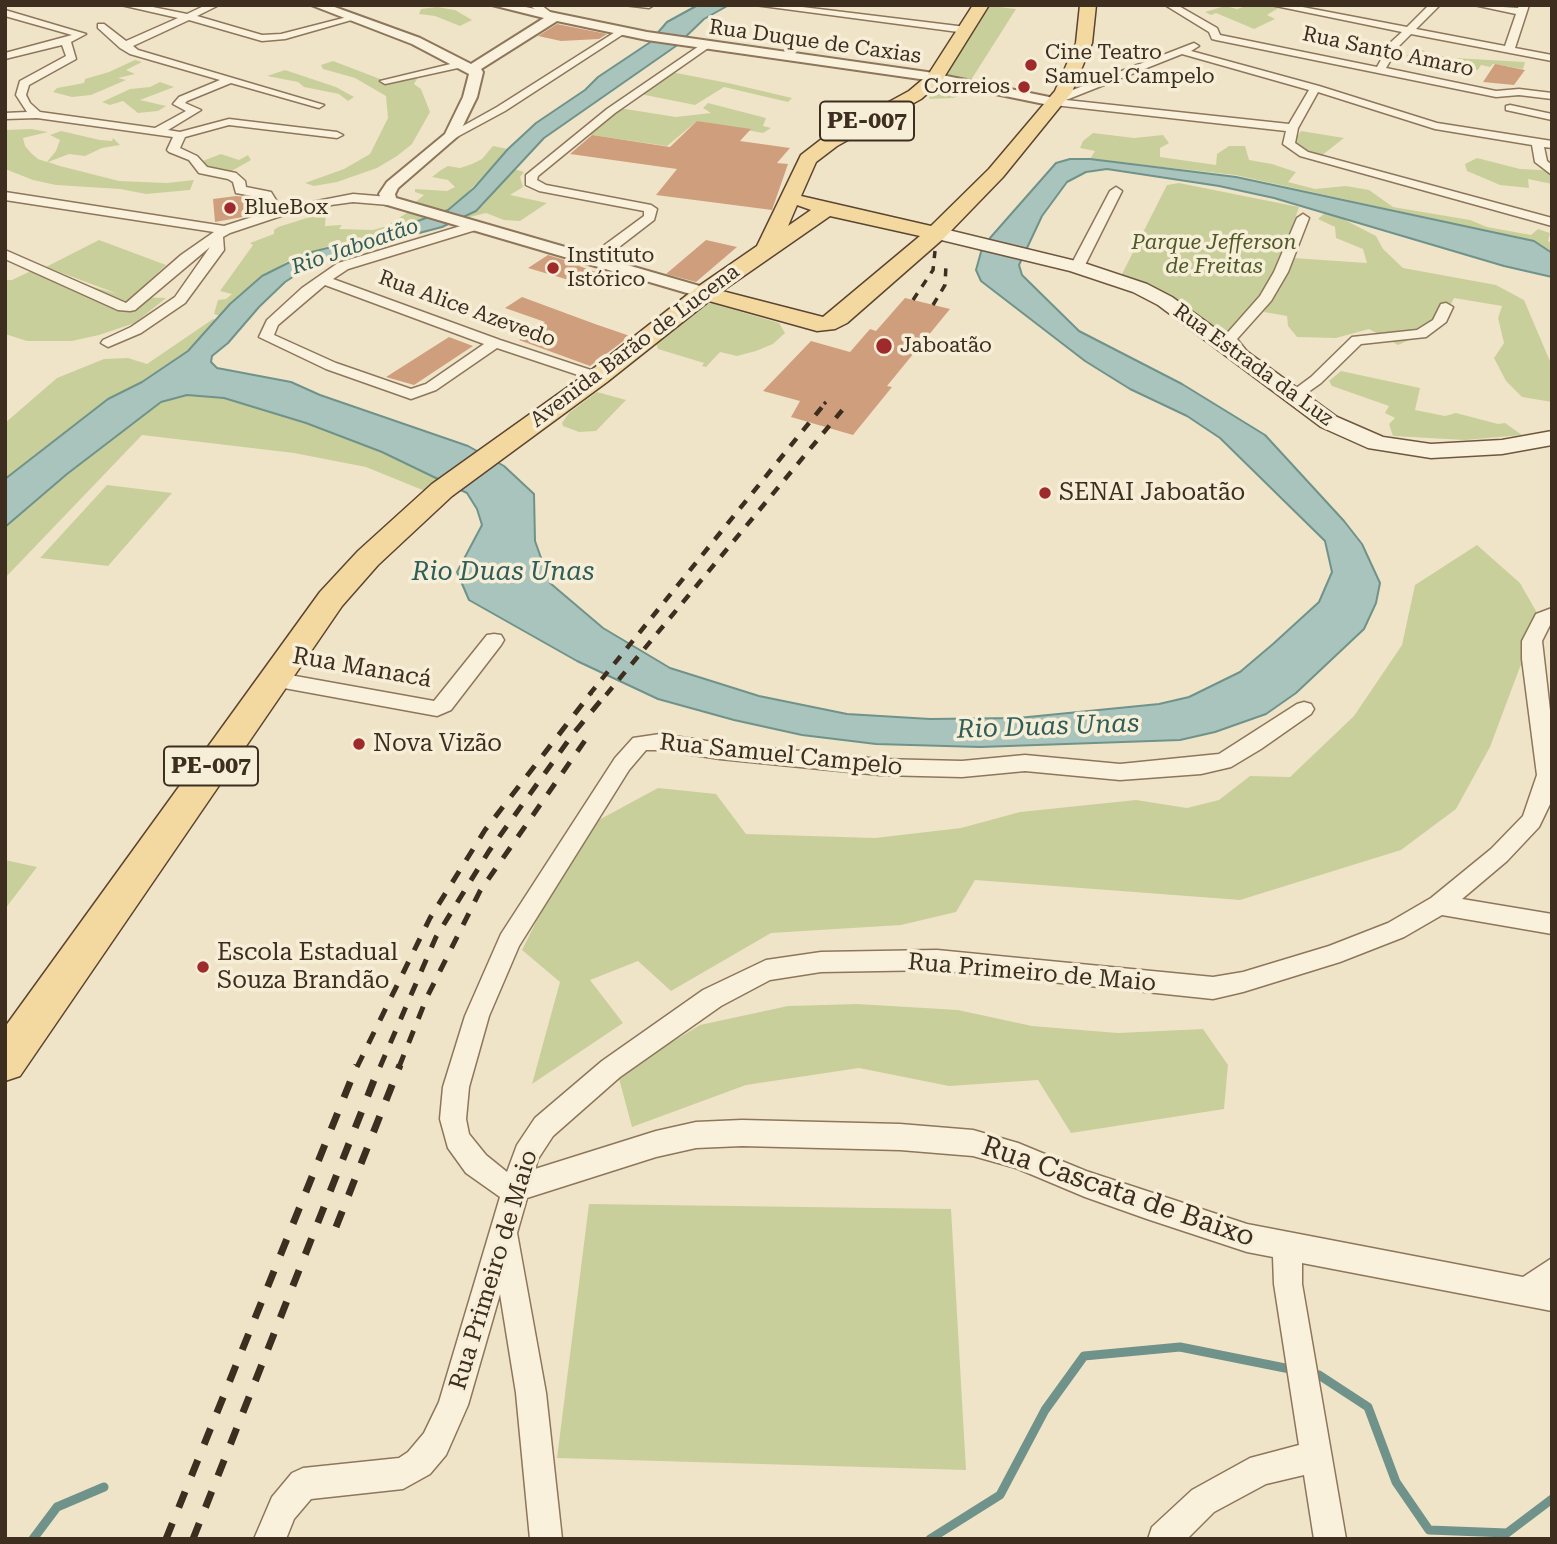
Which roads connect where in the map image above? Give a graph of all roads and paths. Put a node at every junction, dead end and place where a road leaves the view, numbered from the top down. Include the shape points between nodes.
1 (126, 5) edge
2 (214, 5) edge
3 (317, 5) edge
4 (498, 5) edge
5 (534, 5) edge
6 (562, 5) edge
7 (629, 5) edge
8 (649, 5) edge
9 (760, 5) edge
10 (981, 5) edge
11 (1088, 5) edge
12 (1170, 5) edge
13 (1276, 5) edge
14 (1435, 5) edge
15 (1479, 5) edge
16 (140, 6) edge
17 (1301, 8) edge
18 (1523, 9) edge
19 (5, 13) edge
20 (548, 16) junction
21 (19, 17) junction
22 (190, 17) junction
23 (352, 17) junction
24 (5, 21) edge
25 (109, 22) junction
26 (966, 30) junction
27 (1408, 30) junction
28 (622, 31) junction
29 (81, 34) junction
30 (1216, 37) junction
31 (66, 41) junction
32 (124, 46) junction
33 (706, 46) junction
34 (1509, 50) junction
35 (1181, 51) junction
36 (5, 56) edge
37 (1552, 58) edge
38 (467, 66) junction
39 (1380, 69) junction
40 (935, 78) junction
41 (230, 80) junction
42 (385, 81) dead end
43 (1315, 88) junction
44 (1496, 94) junction
45 (1552, 96) edge
46 (1055, 101) junction
47 (318, 105) dead end
48 (37, 115) junction
49 (6, 116) edge
50 (1552, 117) edge
51 (1504, 123) junction
52 (1292, 128) junction
53 (154, 133) junction
54 (175, 135) junction
55 (337, 135) dead end
56 (452, 136) junction
57 (1537, 143) junction
58 (1552, 145) edge
59 (1552, 171) edge
60 (1116, 191) dead end
61 (794, 192) junction
62 (391, 193) junction
63 (5, 196) edge
64 (415, 209) joint
65 (827, 209) junction
66 (278, 213) junction
67 (1303, 218) dead end
68 (1552, 222) edge
69 (468, 225) junction
70 (221, 233) junction
71 (936, 233) junction
72 (767, 247) junction
73 (5, 254) edge
74 (592, 261) junction
75 (1077, 267) junction
76 (324, 280) junction
77 (704, 293) junction
78 (1446, 307) dead end
79 (108, 343) dead end
80 (495, 343) junction
81 (1244, 360) junction
82 (598, 377) junction
83 (1292, 397) junction
84 (1550, 441) edge
85 (1552, 614) edge
86 (494, 640) dead end
87 (273, 679) junction
88 (1304, 709) dead end
89 (1439, 905) junction
90 (1552, 924) edge
91 (5, 1062) edge
92 (514, 1189) junction
93 (503, 1230) junction
94 (1286, 1246) junction
95 (1552, 1272) edge
96 (1539, 1294) edge
97 (1316, 1457) junction
98 (544, 1528) edge
99 (270, 1539) edge
100 (1164, 1539) edge
101 (1330, 1539) edge

1 - 16 street
2 - 22 street
3 - 23 street
4 - 20 street, Rua Duque de Caxias
5 - 20 street
6 - 20 street
7 - 8 street
9 - 26 street
10 - 26 main road, Avenida Barão de Lucena / PE-007
11 - 46 main road via 1080,55
12 - 30 street via 1214,30
13 - 17 street
14 - 27 street
15 - 18 street
16 - 22 street
16 - 25 street
17 - 27 street
18 - 34 street
19 - 21 street
20 - 28 street, Rua Duque de Caxias
20 - 38 street
21 - 24 street
21 - 29 street
22 - 23 street via 268,38
22 - 32 street
23 - 38 street
25 - 29 street
25 - 32 street
26 - 40 main road, Avenida Barão de Lucena / PE-007
27 - 34 street
27 - 39 street
28 - 33 street, Rua Duque de Caxias
28 - 56 street
29 - 31 street
30 - 35 street
30 - 39 street, Rua Santo Amaro
31 - 36 street
31 - 48 street via 73,55 24,83 25,104
32 - 41 street
33 - 40 street, Rua Duque de Caxias
33 - 74 street via 611,111 532,175 530,182 543,188 651,209 650,217
34 - 37 street
35 - 43 street
35 - 46 street
38 - 42 street
38 - 56 street via 477,72
39 - 44 street, Rua Santo Amaro
40 - 46 street, Rua Duque de Caxias
40 - 61 main road, Avenida Barão de Lucena / PE-007 via 818,150 804,166
41 - 47 street
41 - 53 street via 183,99 178,104 195,110
43 - 51 street via 1419,122
43 - 52 street
44 - 45 street, Rua Santo Amaro
44 - 51 street
46 - 52 street
46 - 71 main road via 996,173
48 - 49 street
48 - 53 street
50 - 51 street
51 - 57 street
52 - 68 street via 1289,144 1304,154
53 - 54 street
54 - 55 street via 227,122
54 - 66 street via 173,150 193,158 204,170 232,176 239,181 240,190 267,195
56 - 62 street
57 - 58 street
57 - 59 street via 1541,162
60 - 75 street
61 - 65 main road via 809,204
61 - 72 main road, Avenida Barão de Lucena / PE-007
62 - 64 street
62 - 66 street
63 - 70 street
64 - 69 street
65 - 71 main road
65 - 72 main road, Avenida Barão de Lucena
66 - 70 street
67 - 81 street via 1266,298 1229,339 1245,355
69 - 74 street
69 - 76 street via 361,258
70 - 73 street via 126,307
70 - 79 street via 217,250 180,300
71 - 75 main road, Rua Estrada da Luz
71 - 77 main road via 827,324
72 - 77 main road, Avenida Barão de Lucena
74 - 77 street
75 - 81 main road, Rua Estrada da Luz via 1165,301
76 - 80 street, Rua Alice Azevedo
76 - 80 street via 272,323 266,337 411,394 431,387
77 - 82 main road, Avenida Barão de Lucena / PE-007
78 - 83 street via 1439,322 1421,334 1357,340
80 - 82 street, Rua Alice Azevedo
81 - 83 main road, Rua Estrada da Luz
82 - 87 main road, Avenida Barão de Lucena / PE-007 via 442,491 387,538 345,582
83 - 84 main road, Rua Estrada da Luz via 1349,433 1399,447 1464,450
85 - 89 street, Rua Primeiro de Maio via 1543,618 1532,641 1548,775 1542,798 1531,821 1507,846
86 - 87 street, Rua Manacá via 437,709
87 - 91 main road, PE-007
88 - 92 street, Rua Samuel Campelo via 1224,761 1120,772 1024,763 962,769 880,767 640,743 509,941 477,1016 456,1087 453,1119 457,1139 476,1164
89 - 90 street
89 - 92 street, Rua Primeiro de Maio via 1396,930 1332,955 1213,988 937,960 821,962 766,970 712,998 573,1099 533,1140
92 - 93 street, Rua Primeiro de Maio
92 - 94 street, Rua Cascata de Baixo via 696,1135 900,1136 974,1143 1147,1205
93 - 98 street via 531,1393
93 - 99 street, Rua Primeiro de Maio via 453,1405 435,1444 403,1473 303,1484 283,1508
94 - 96 street, Rua Cascata de Baixo
94 - 97 street via 1287,1284
95 - 96 street, Rua Cascata de Baixo
97 - 100 street via 1261,1469 1203,1501
97 - 101 street

